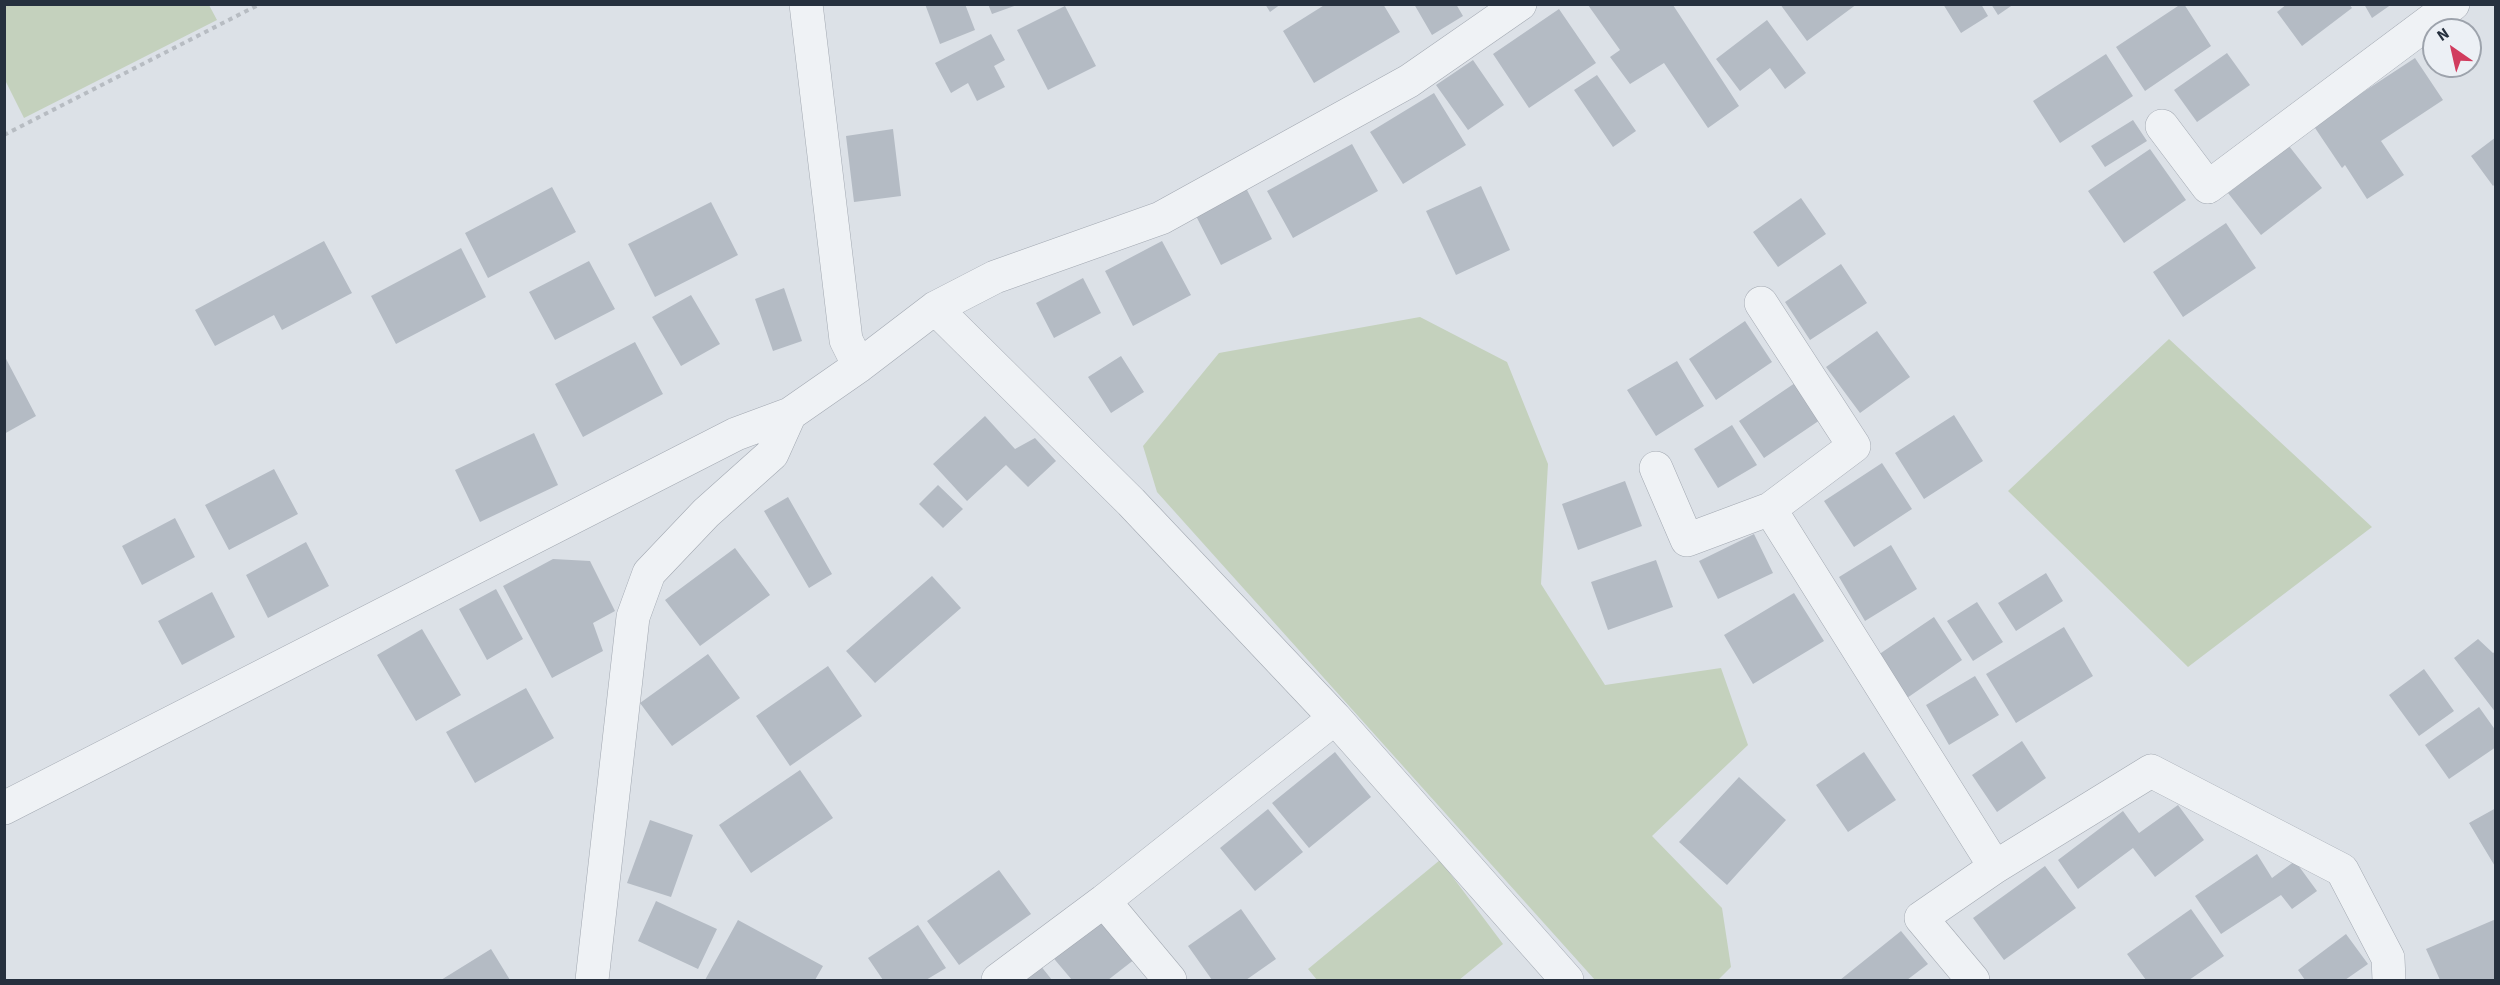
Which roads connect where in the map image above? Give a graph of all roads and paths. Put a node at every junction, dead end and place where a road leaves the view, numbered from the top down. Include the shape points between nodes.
1 (260, 4) edge
2 (806, 4) edge
3 (1520, 4) edge
4 (2453, 4) edge
5 (2162, 126) dead end
6 (4, 135) edge
7 (1761, 303) dead end
8 (935, 308) junction
9 (859, 366) junction
10 (790, 414) junction
11 (1656, 468) dead end
12 (1770, 510) junction
13 (1335, 718) junction
14 (4, 808) edge
15 (1995, 867) junction
16 (1104, 901) junction
17 (592, 981) edge
18 (998, 981) edge
19 (1170, 981) edge
20 (1568, 981) edge
21 (1973, 981) edge
22 (2389, 981) edge

1 - 6 path
2 - 9 street via 846,340
3 - 8 street via 1409,81 1161,218 995,277
4 - 5 street via 2208,187
7 - 12 street via 1854,446
8 - 9 street
8 - 13 street via 1131,502
9 - 10 street
10 - 14 street via 736,434
10 - 17 street via 771,454 706,513 650,573 633,617
11 - 12 street via 1687,540
12 - 15 street
13 - 16 street
13 - 20 street
15 - 21 street via 1921,918
15 - 22 street via 2151,771 2342,870 2388,958
16 - 18 street
16 - 19 street

